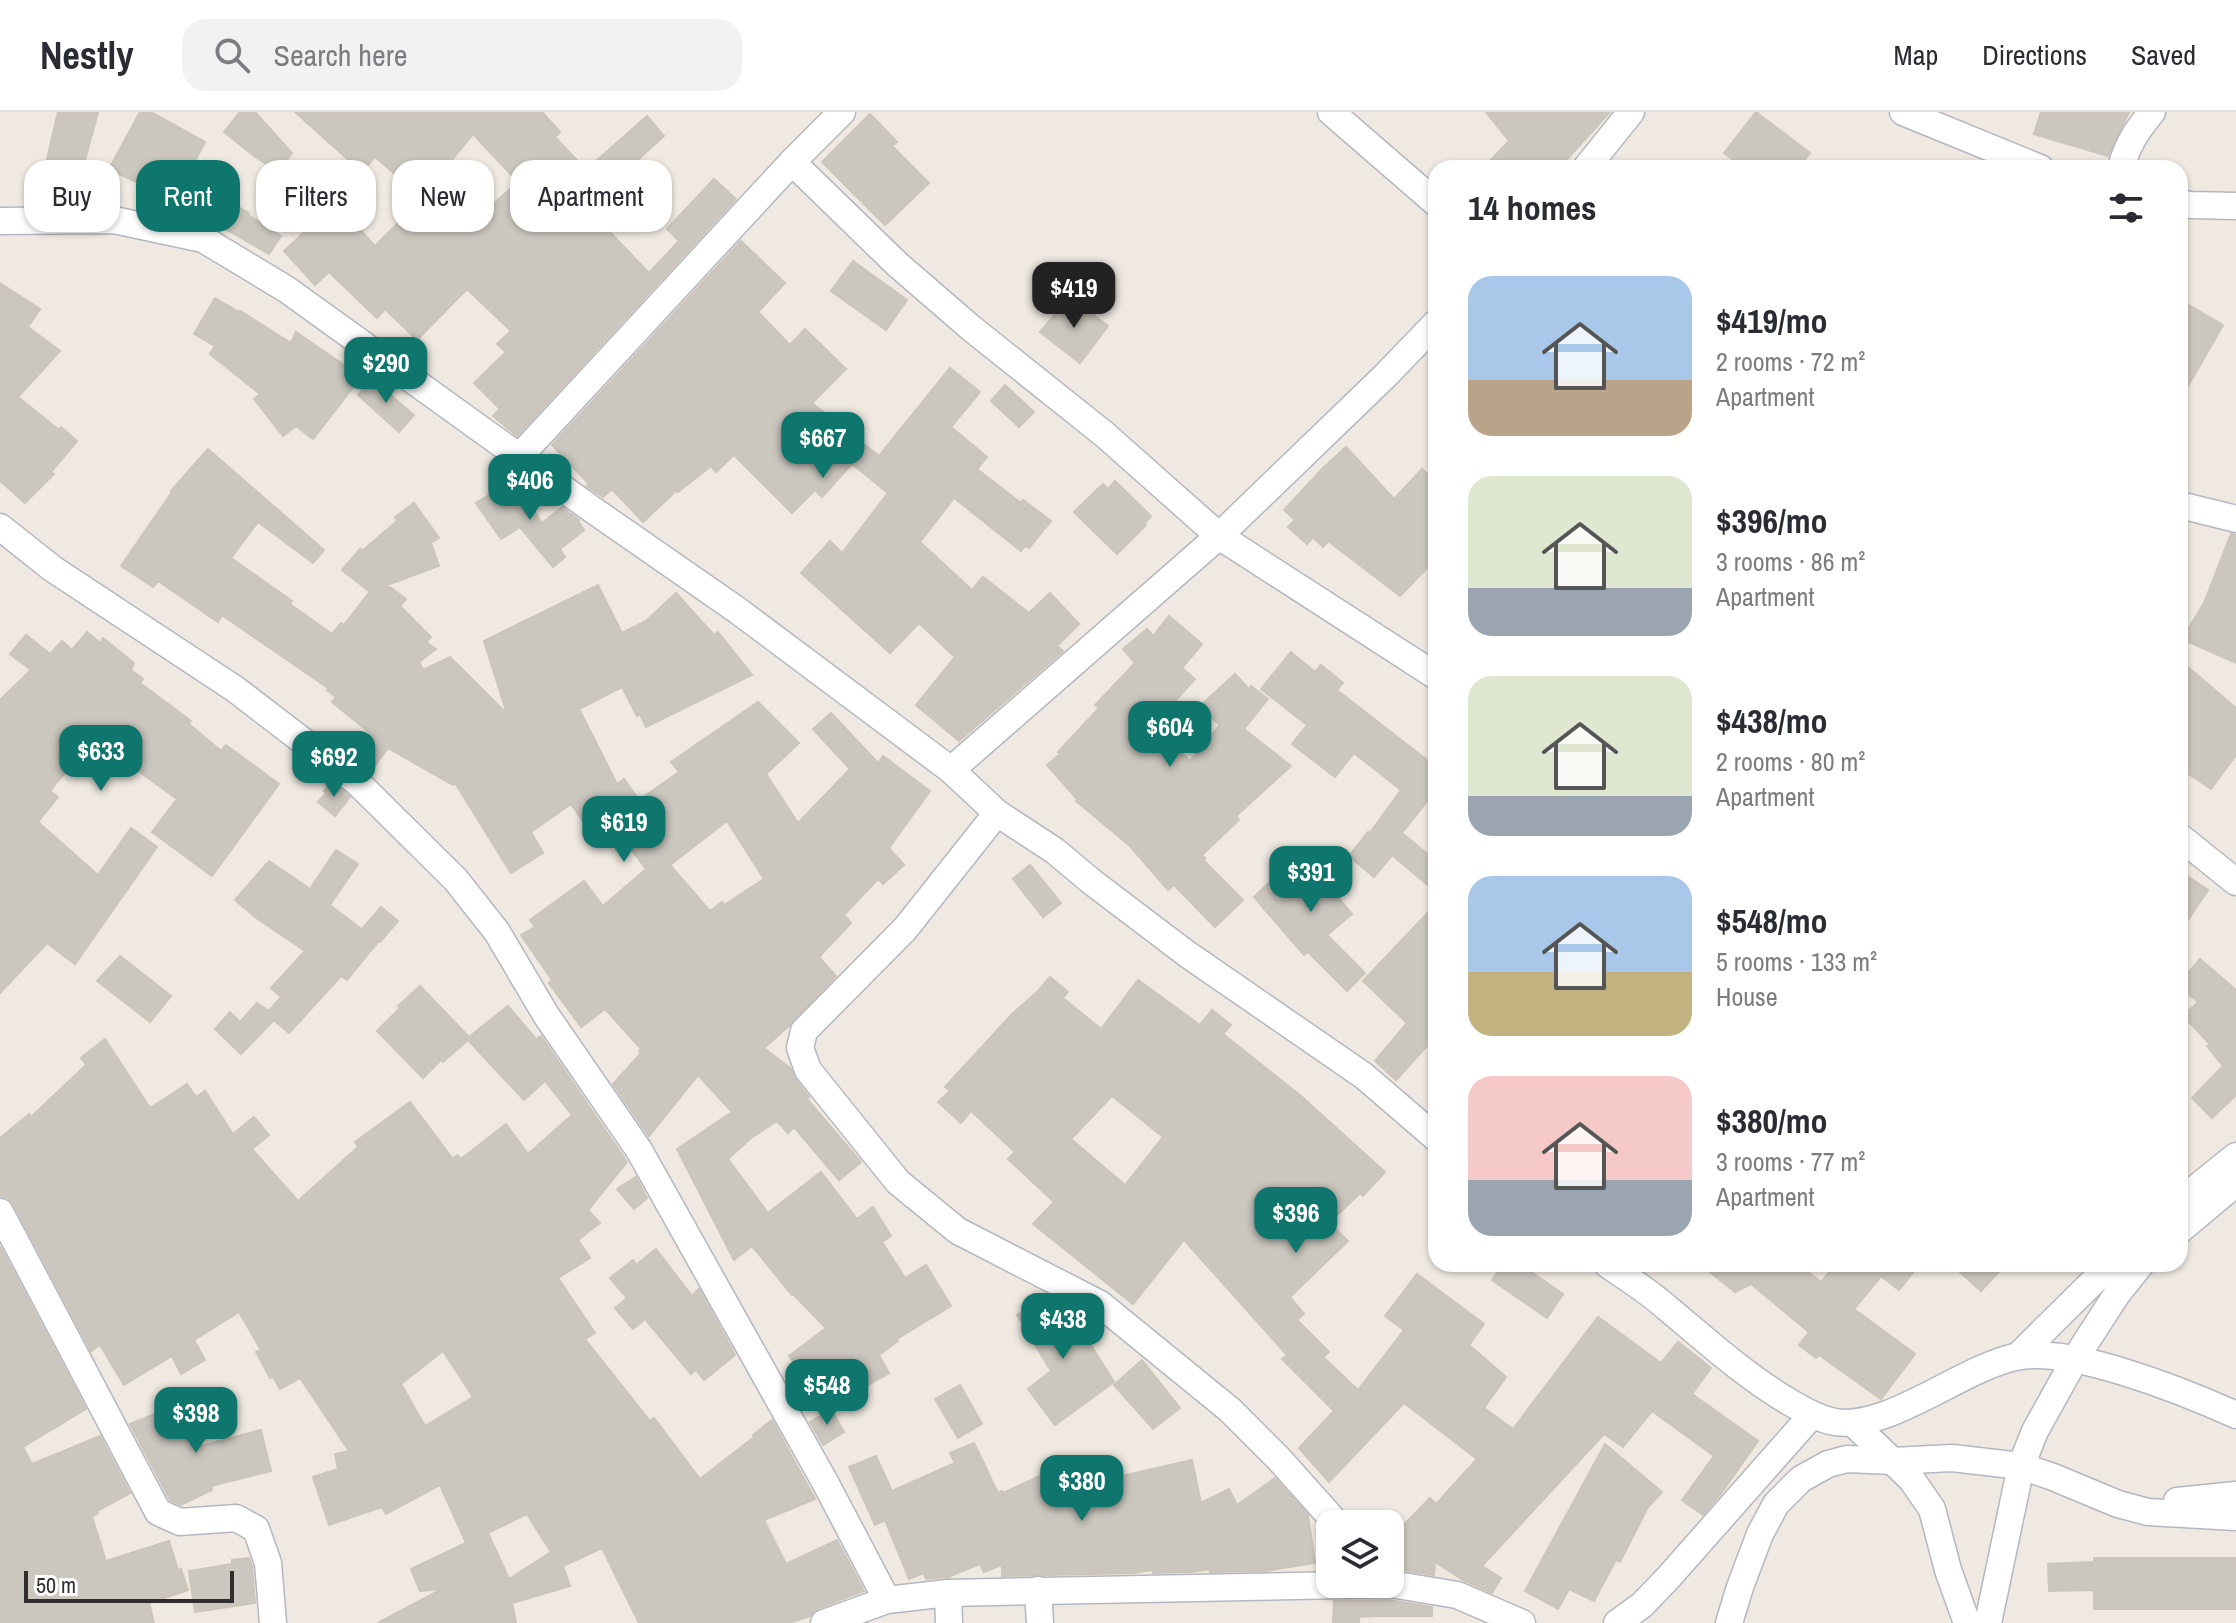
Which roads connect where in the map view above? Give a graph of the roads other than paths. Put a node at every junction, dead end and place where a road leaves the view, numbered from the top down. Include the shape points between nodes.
1 (842, 112) edge
2 (1331, 112) edge
3 (1631, 112) edge
4 (1903, 112) edge
5 (2152, 112) edge
6 (1592, 160) edge
7 (2020, 160) edge
8 (2123, 160) edge
9 (792, 162) junction
10 (1428, 196) edge
11 (2236, 206) edge
12 (2188, 211) edge
13 (0, 221) edge
14 (1428, 331) edge
15 (519, 457) junction
16 (2188, 507) edge
17 (2236, 519) edge
18 (0, 527) edge
19 (1219, 536) junction
20 (1428, 671) edge
21 (951, 770) junction
22 (997, 813) junction
23 (2188, 843) edge
24 (2236, 882) edge
25 (1428, 1131) edge
26 (2235, 1165) edge
27 (2188, 1196) edge
28 (0, 1212) edge
29 (2188, 1221) edge
30 (1618, 1272) edge
31 (2103, 1272) edge
32 (2135, 1272) edge
33 (2018, 1356) junction
34 (2075, 1359) junction
35 (1812, 1415) junction
36 (2236, 1415) edge
37 (1854, 1424) junction
38 (1893, 1461) junction
39 (2021, 1466) junction
40 (2236, 1495) edge
41 (2118, 1504) junction
42 (1325, 1510) edge
43 (2236, 1517) edge
44 (1316, 1585) edge
45 (1404, 1586) edge
46 (1038, 1590) junction
47 (948, 1593) junction
48 (887, 1600) junction
49 (273, 1623) edge
50 (824, 1623) edge
51 (949, 1623) edge
52 (1040, 1623) edge
53 (1522, 1623) edge
54 (1617, 1623) edge
55 (1729, 1623) edge
56 (1967, 1623) edge
57 (1988, 1623) edge

1 - 9 street
2 - 10 street
3 - 6 street
4 - 7 street
5 - 8 street via 2134,134
9 - 15 street
9 - 19 street via 897,264
11 - 12 street
13 - 15 street via 114,220 203,239 286,289
14 - 19 street
15 - 21 street via 737,610
16 - 17 street
18 - 48 street via 53,569 235,689 358,783 456,880 497,932 546,1015 639,1150
19 - 20 street
19 - 21 street
21 - 22 street
22 - 25 street via 1364,1076
22 - 42 street via 905,929 804,1031 800,1048 808,1070 898,1182 958,1231 1100,1304 1230,1410
23 - 24 street
26 - 27 street
26 - 29 street
28 - 49 street via 158,1512 180,1522 236,1518 256,1529 268,1563
30 - 35 street via 1736,1367
31 - 33 street
32 - 34 street
33 - 34 street
33 - 37 street
34 - 36 street via 2197,1397
34 - 39 street
35 - 37 street
35 - 54 street via 1668,1578
37 - 38 street
38 - 39 street via 1952,1458
38 - 55 street via 1847,1459 1801,1479 1776,1504 1760,1534
38 - 56 street via 1932,1509
39 - 41 street
39 - 57 street
40 - 41 street
41 - 43 street via 2148,1512
44 - 46 street
45 - 53 street via 1457,1595
46 - 47 street
46 - 52 street
47 - 48 street
47 - 51 street
48 - 50 street

